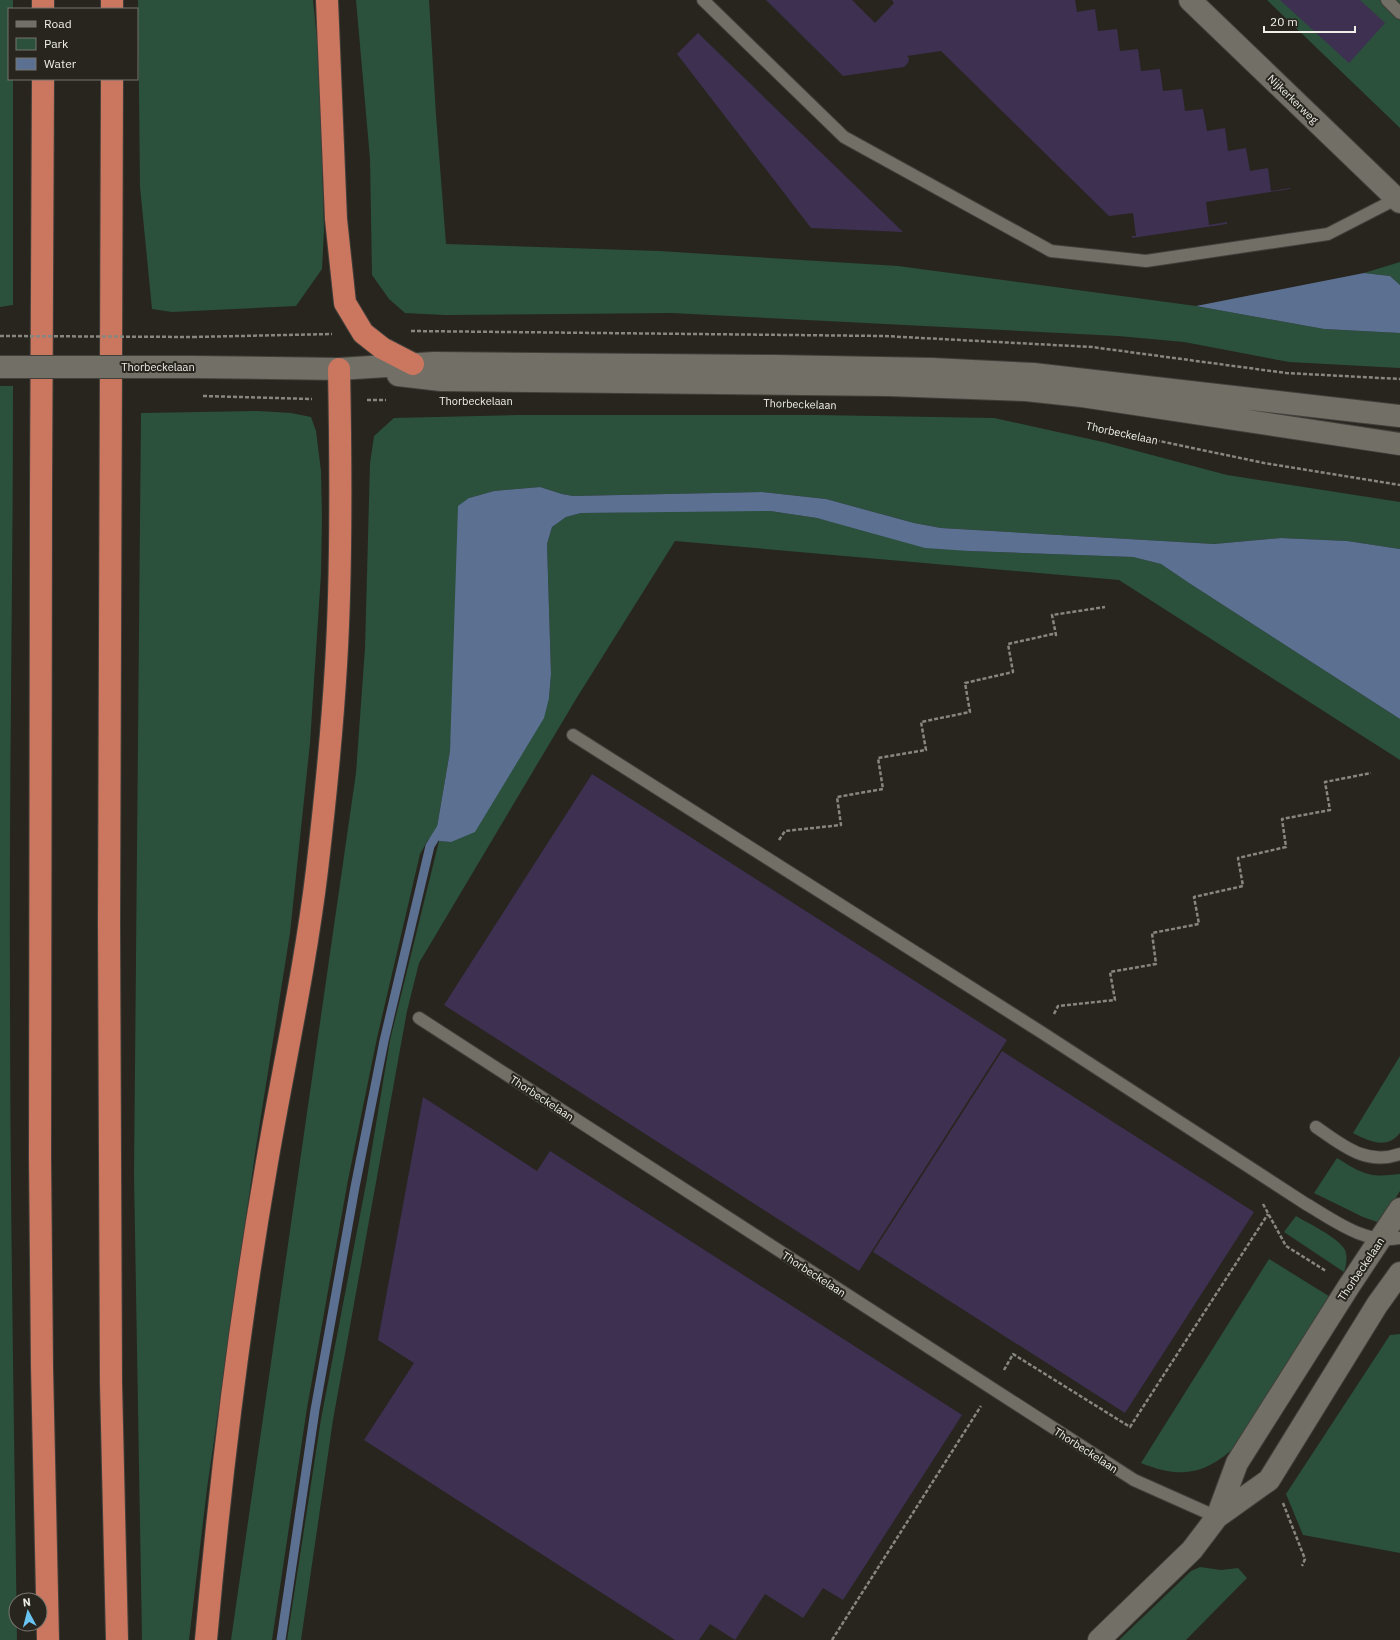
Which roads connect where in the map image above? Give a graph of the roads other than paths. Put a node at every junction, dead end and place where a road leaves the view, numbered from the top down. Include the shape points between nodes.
1 (327, 0) edge
2 (703, 0) edge
3 (1190, 0) edge
4 (1387, 0) edge
5 (1400, 13) edge
6 (43, 80) edge
7 (112, 80) edge
8 (1399, 200) edge
9 (413, 364) junction
10 (0, 367) edge
11 (339, 369) junction
12 (1400, 416) edge
13 (1400, 444) edge
14 (573, 735) dead end
15 (419, 1018) dead end
16 (1316, 1127) dead end
17 (1400, 1154) edge
18 (1400, 1209) edge
19 (1390, 1239) edge
20 (1400, 1273) edge
21 (1217, 1517) junction
22 (48, 1640) edge
23 (117, 1640) edge
24 (206, 1640) edge
25 (1099, 1640) edge

1 - 9 highway via 336,219 345,303 363,333 382,348
2 - 8 lane, Nijkerkerweg via 844,137 1051,251 1146,261 1328,234
3 - 8 main road, Nijkerkerweg
4 - 5 lane
6 - 22 highway via 40,1165
7 - 23 highway via 111,1375
9 - 11 main road, Thorbeckelaan
9 - 12 main road, Thorbeckelaan via 774,366 1033,374
10 - 11 main road, Thorbeckelaan, bridge
11 - 13 main road, Thorbeckelaan via 441,380 889,385 1026,390 1082,396
11 - 24 highway via 339,599 326,790 294,1022 266,1165 231,1400
14 - 19 lane via 1041,1032 1306,1204 1360,1234
15 - 21 lane, Thorbeckelaan via 1134,1480
16 - 17 lane via 1356,1154 1378,1158
18 - 19 main road, Thorbeckelaan
19 - 21 main road, Thorbeckelaan via 1349,1286 1237,1463
20 - 21 main road, Thorbeckelaan via 1377,1305 1269,1480
21 - 25 main road, Thorbeckelaan via 1192,1550

